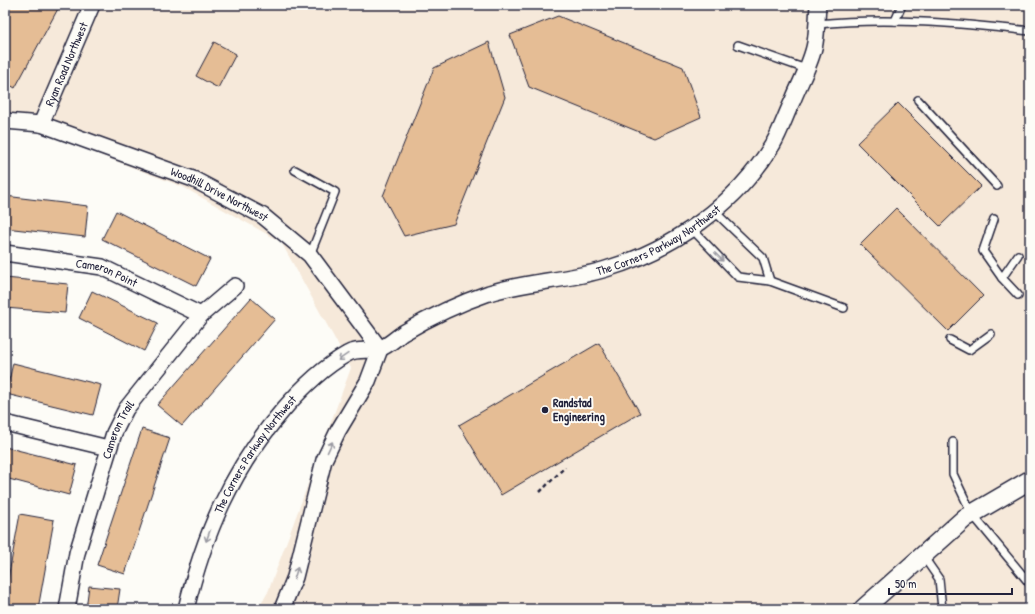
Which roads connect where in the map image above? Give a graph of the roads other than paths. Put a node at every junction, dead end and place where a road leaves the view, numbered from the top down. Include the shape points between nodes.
1 (92, 5) edge
2 (818, 5) edge
3 (902, 5) edge
4 (895, 21) junction
5 (817, 24) junction
6 (1030, 31) edge
7 (738, 45) dead end
8 (806, 69) junction
9 (918, 100) dead end
10 (5, 121) edge
11 (41, 124) junction
12 (295, 170) dead end
13 (997, 186) dead end
14 (714, 211) junction
15 (994, 219) dead end
16 (692, 229) junction
17 (5, 253) edge
18 (310, 255) junction
19 (1018, 256) dead end
20 (1002, 278) junction
21 (770, 281) junction
22 (235, 286) dead end
23 (1018, 294) dead end
24 (844, 308) dead end
25 (201, 315) junction
26 (991, 334) dead end
27 (950, 340) dead end
28 (380, 349) junction
29 (5, 423) edge
30 (953, 442) dead end
31 (108, 448) junction
32 (1030, 480) edge
33 (972, 514) junction
34 (923, 556) junction
35 (1030, 584) edge
36 (67, 609) edge
37 (186, 609) edge
38 (282, 609) edge
39 (863, 609) edge
40 (942, 609) edge

1 - 11 street, Ryan Road Northwest
2 - 5 street, The Corners Parkway Northwest
3 - 4 lane
4 - 5 lane via 842,21
4 - 6 lane
5 - 8 street, The Corners Parkway Northwest via 815,45
7 - 8 lane
8 - 14 street, The Corners Parkway Northwest via 774,143 749,177
9 - 13 lane
10 - 11 street, Woodhill Drive Northwest
11 - 18 street, Woodhill Drive Northwest via 193,179 263,216
12 - 18 lane via 335,192
14 - 16 street, The Corners Parkway Northwest
14 - 21 lane via 764,258
15 - 20 lane via 983,251
16 -> 21 lane via 738,277
16 - 28 street, The Corners Parkway Northwest via 656,249 604,270 477,298 427,320
17 - 25 street, Cameron Point via 102,267
18 - 28 street, Woodhill Drive Northwest
19 - 20 lane
20 - 23 lane
21 - 24 lane
22 - 25 street, Cameron Trail
25 - 31 street, Cameron Trail via 126,409
26 - 27 lane via 969,350
28 -> 37 street, The Corners Parkway Northwest via 349,352 329,366 291,400 261,438 239,470 214,519 195,573
38 -> 28 street via 295,577 324,460 368,381
29 - 31 street
30 - 33 lane via 953,474
31 - 36 street, Cameron Trail via 78,553
32 - 33 street
33 - 34 street
33 - 35 lane
34 - 39 street
34 - 40 lane via 939,578

